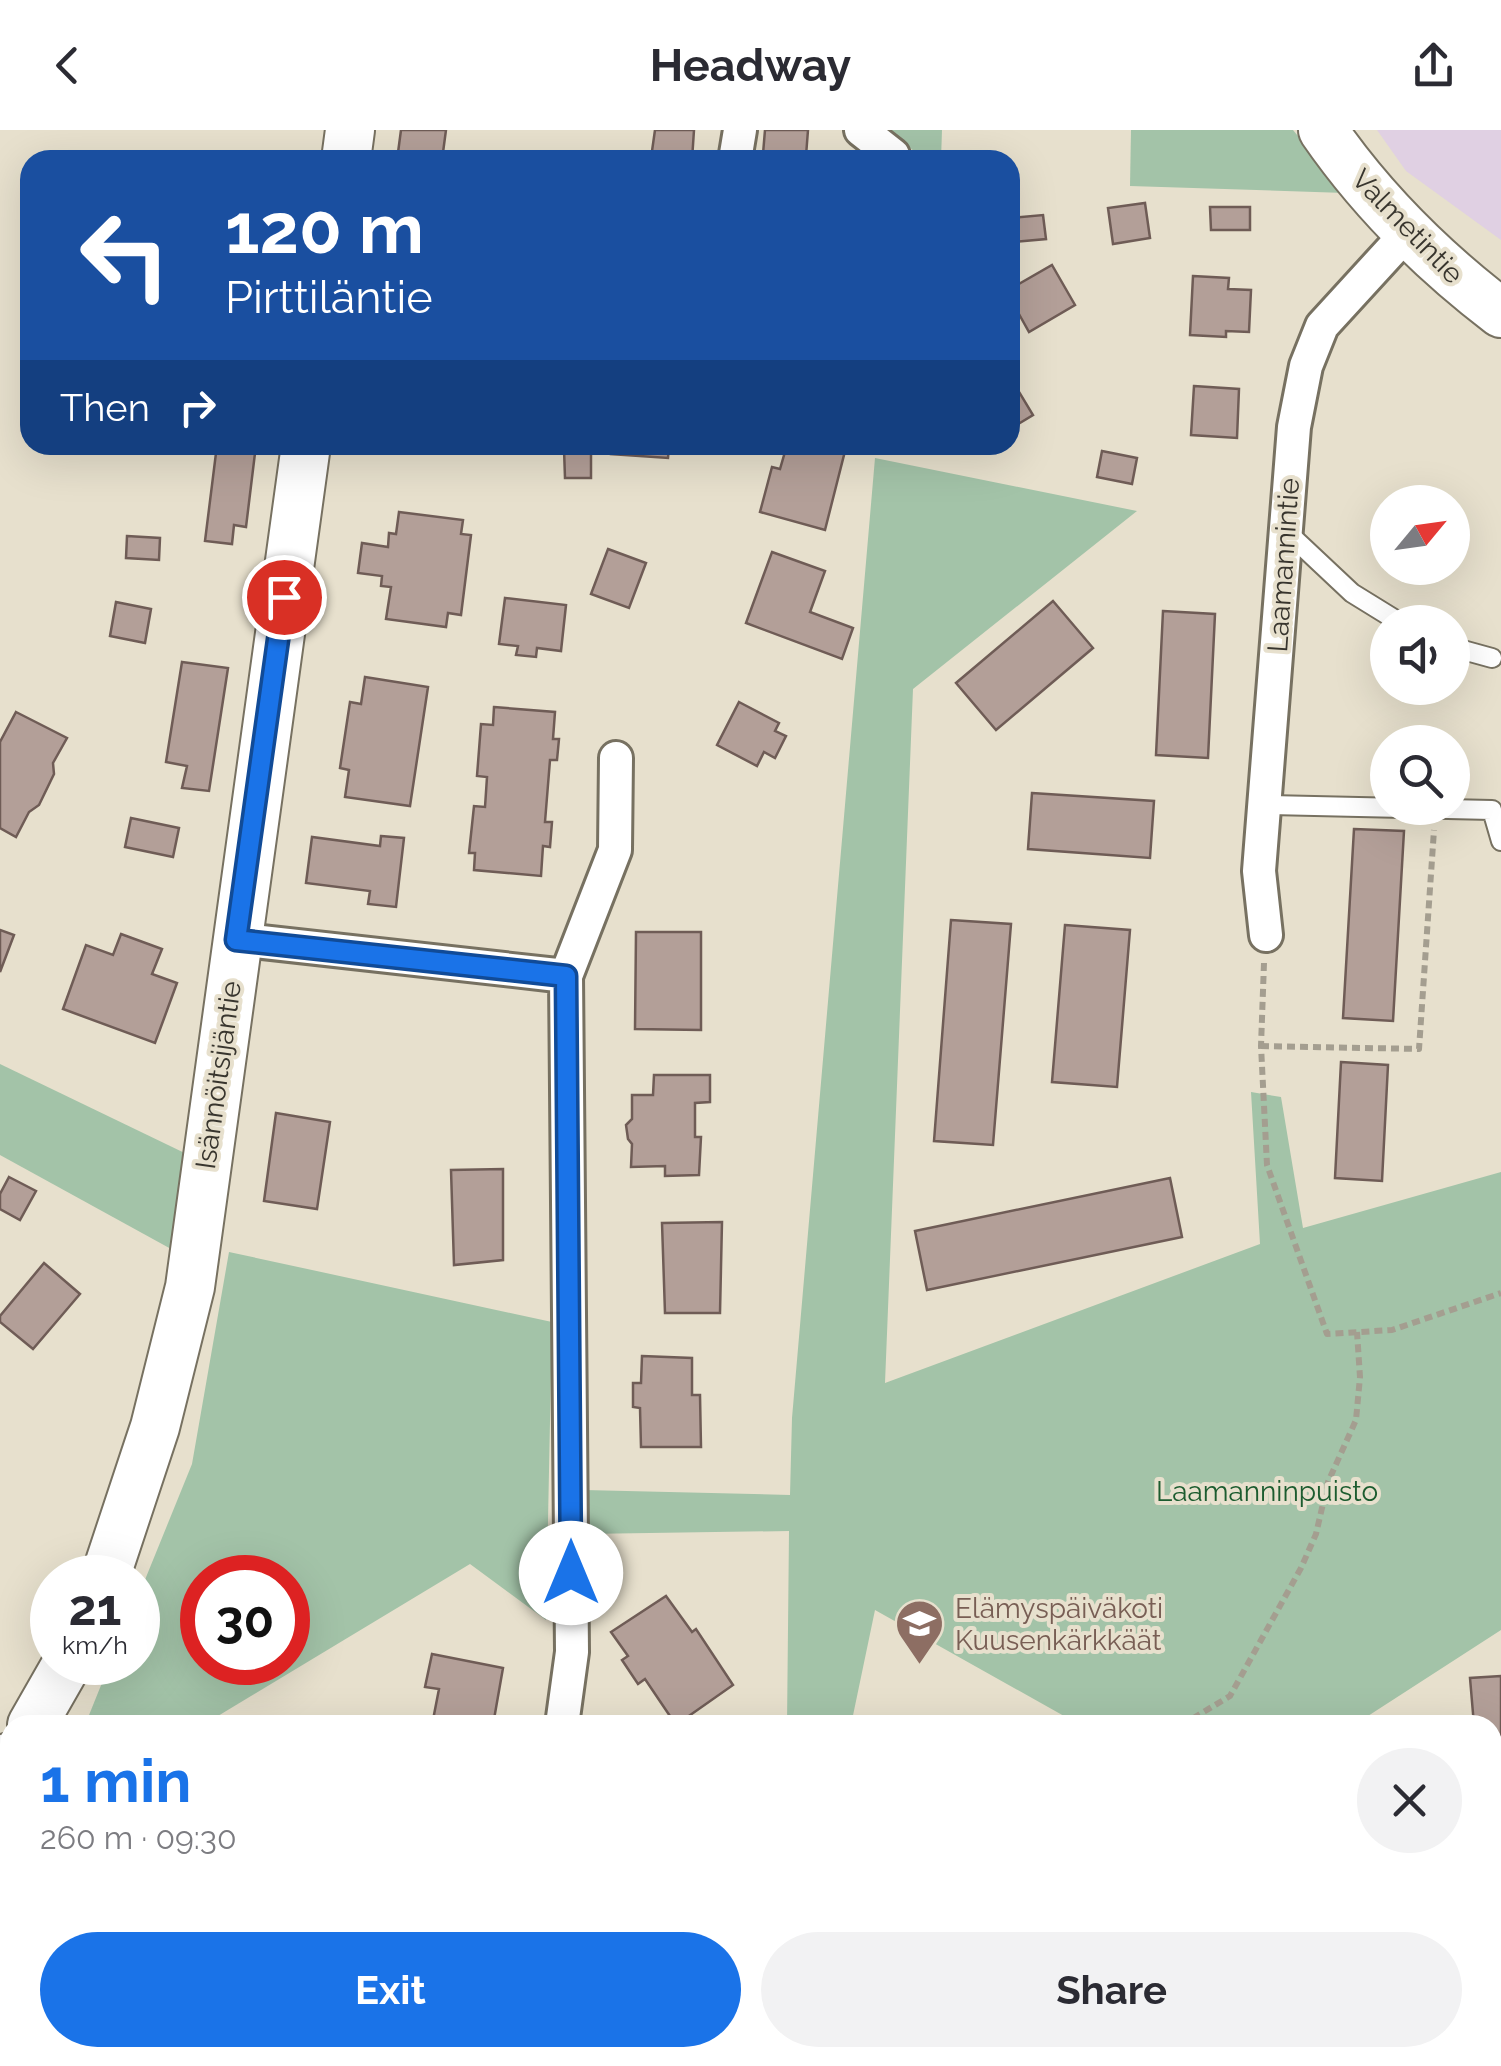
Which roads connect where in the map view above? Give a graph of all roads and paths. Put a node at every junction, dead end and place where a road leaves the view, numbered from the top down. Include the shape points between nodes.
1 (861, 130) edge
2 (1324, 130) edge
3 (887, 150) edge
4 (1408, 232) junction
5 (1501, 314) edge
6 (305, 455) edge
7 (1286, 531) junction
8 (1372, 605) edge
9 (1470, 652) edge
10 (1492, 658) dead end
11 (616, 758) dead end
12 (1265, 804) junction
13 (1370, 807) edge
14 (1470, 810) edge
15 (1434, 825) edge
16 (1501, 841) edge
17 (1266, 935) joint
18 (236, 940) junction
19 (566, 976) junction
20 (1261, 1046) junction
21 (1501, 1293) edge
22 (1357, 1332) junction
23 (113, 1555) edge
24 (55, 1685) edge
25 (38, 1715) edge
26 (563, 1715) edge
27 (1199, 1715) edge

1 - 3 street
2 - 4 street, Valmetintie
4 - 5 street, Valmetintie
4 - 7 street, Laamannintie via 1322,326 1294,427
6 - 18 street, Isännöitsijäntie
7 - 8 lane
7 - 12 street, Laamannintie
9 - 10 lane
11 - 19 street via 615,850
12 - 13 lane
12 - 17 street, Laamannintie via 1260,871
14 - 16 lane via 1492,810
15 - 20 path via 1419,1049
17 - 20 path
18 - 19 street
18 - 23 street, Isännöitsijäntie via 190,1287 155,1428
19 - 26 street via 572,1652
20 - 22 path via 1267,1165 1327,1334
21 - 22 path via 1392,1330
22 - 27 path via 1356,1420 1328,1482 1316,1534 1230,1696
24 - 25 street

